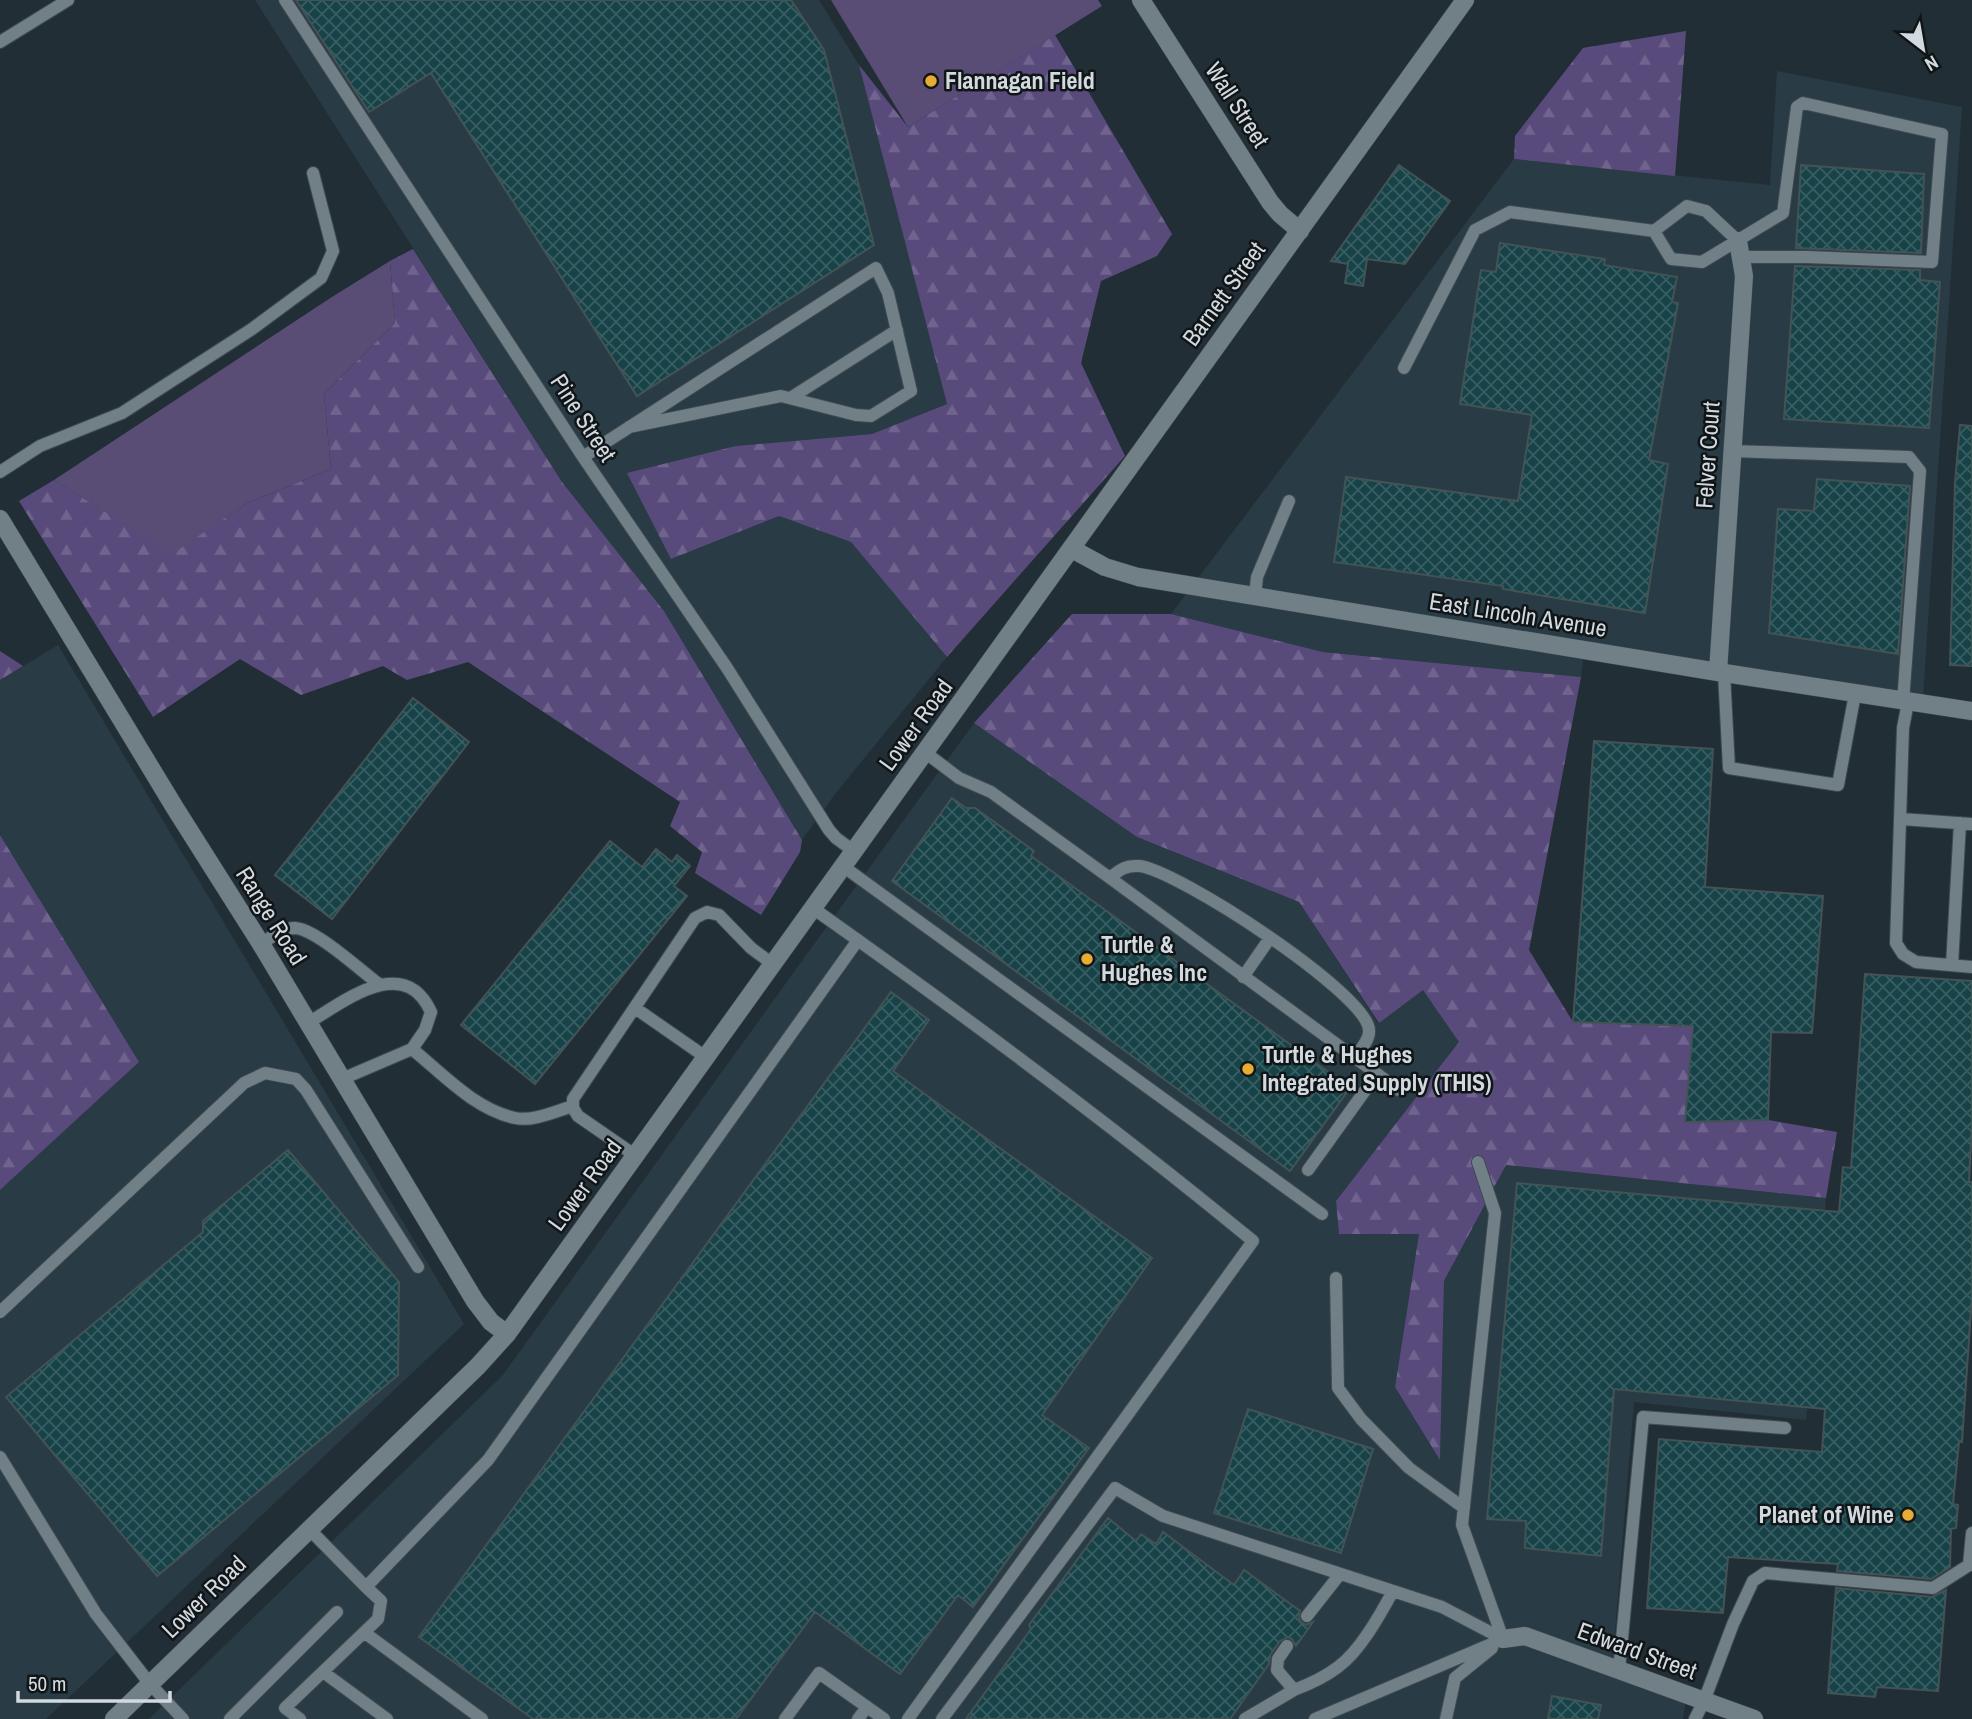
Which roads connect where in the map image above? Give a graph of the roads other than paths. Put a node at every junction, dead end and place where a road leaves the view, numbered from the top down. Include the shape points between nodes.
1 (68, 0) edge
2 (285, 0) edge
3 (1141, 0) edge
4 (1465, 0) edge
5 (0, 42) edge
6 (313, 173) dead end
7 (1300, 230) junction
8 (1654, 231) junction
9 (1739, 249) junction
10 (897, 330) junction
11 (1404, 368) dead end
12 (792, 397) junction
13 (629, 427) junction
14 (1732, 451) junction
15 (583, 457) junction
16 (0, 472) edge
17 (1289, 501) dead end
18 (0, 519) edge
19 (1072, 549) junction
20 (1255, 596) junction
21 (1023, 617) joint
22 (1721, 673) junction
23 (1855, 694) junction
24 (1906, 702) junction
25 (1968, 712) edge
26 (926, 753) junction
27 (1901, 819) junction
28 (1966, 824) edge
29 (849, 860) junction
30 (1110, 878) junction
31 (814, 909) junction
32 (1270, 938) junction
33 (858, 940) junction
34 (261, 944) junction
35 (774, 965) junction
36 (1952, 965) junction
37 (1972, 967) edge
38 (1243, 976) junction
39 (380, 985) junction
40 (635, 1008) junction
41 (308, 1023) junction
42 (412, 1049) junction
43 (707, 1058) junction
44 (1354, 1058) junction
45 (1377, 1074) junction
46 (342, 1079) junction
47 (1399, 1090) dead end
48 (573, 1106) junction
49 (636, 1156) junction
50 (1478, 1162) dead end
51 (1308, 1170) dead end
52 (1322, 1214) dead end
53 (418, 1267) dead end
54 (1336, 1278) dead end
55 (0, 1312) edge
56 (507, 1334) junction
57 (1785, 1428) dead end
58 (0, 1457) edge
59 (1464, 1508) junction
60 (309, 1529) junction
61 (1972, 1532) edge
62 (1970, 1565) edge
63 (1340, 1574) junction
64 (366, 1587) junction
65 (1393, 1591) junction
66 (337, 1612) dead end
67 (1307, 1616) dead end
68 (365, 1633) junction
69 (1503, 1639) junction
70 (1287, 1646) dead end
71 (1619, 1670) junction
72 (323, 1672) junction
73 (150, 1684) junction
74 (1294, 1690) junction
75 (1704, 1701) junction
76 (867, 1707) junction
77 (114, 1719) edge
78 (183, 1719) edge
79 (230, 1719) edge
80 (300, 1719) edge
81 (387, 1719) edge
82 (482, 1719) edge
83 (785, 1719) edge
84 (858, 1719) edge
85 (884, 1719) edge
86 (908, 1719) edge
87 (942, 1719) edge
88 (1245, 1719) edge
89 (1315, 1719) edge
90 (1447, 1719) edge
91 (1695, 1719) edge
92 (1754, 1719) edge

1 - 5 lane
2 - 15 lane, Pine Street
3 - 7 street, Wall Street via 1270,201
4 - 7 street, Barnett Street
6 - 16 lane via 333,251 321,278 122,413 40,446
7 - 19 street, Barnett Street
8 - 9 lane via 1671,259 1702,262
8 - 9 lane via 1687,206 1706,211
8 - 11 lane via 1510,212 1475,230
9 - 9 lane via 1783,212 1797,107 1803,103 1942,134 1932,262
9 - 14 street, Felver Court via 1744,276
10 - 12 lane
10 - 12 lane via 911,391 878,413 863,416
10 - 13 lane via 876,268
12 - 13 lane
13 - 15 lane
14 - 22 street, Felver Court
14 - 24 lane via 1909,457 1920,471
15 - 29 lane, Pine Street via 727,668
17 - 20 lane via 1257,578
18 - 34 street, Range Road
19 - 20 street, East Lincoln Avenue via 1105,567 1138,577
19 - 21 street, Barnett Street
20 - 22 street, East Lincoln Avenue
21 - 26 street, Lower Road
22 - 23 street, East Lincoln Avenue
22 - 23 lane via 1730,768 1838,785
23 - 24 street, East Lincoln Avenue
24 - 25 street, East Lincoln Avenue
24 - 27 lane
26 - 29 street, Lower Road
26 - 30 lane
27 - 28 lane
27 - 36 lane via 1896,943 1916,962
28 - 36 lane
29 - 31 street, Lower Road
29 - 52 lane, Pine Street
30 - 32 lane via 1129,866 1163,873
30 - 38 lane
31 - 33 lane
31 - 35 street, Lower Road
32 - 38 lane
32 - 44 lane via 1330,982 1368,1024 1369,1035
33 - 64 lane via 488,1460
33 - 86 lane via 1025,1061 1253,1241
34 - 39 lane via 293,928 310,932
34 - 41 street, Range Road
35 - 40 lane via 719,915 707,912 695,918
35 - 43 street, Lower Road
36 - 37 lane
38 - 44 lane
39 - 41 lane
39 - 42 lane via 412,987 431,1012
40 - 43 lane
40 - 48 lane via 573,1099
41 - 46 street, Range Road
42 - 46 lane
42 - 48 lane via 475,1101 516,1119
43 - 49 street, Lower Road
44 - 45 lane
45 - 47 lane
45 - 51 lane
46 - 56 street, Range Road via 475,1301
48 - 49 lane via 578,1116
49 - 56 street, Lower Road
50 - 59 lane via 1495,1213
53 - 55 lane via 306,1090 296,1079 265,1073 244,1083
54 - 59 lane via 1338,1388 1409,1468
56 - 60 street, Lower Road
57 - 71 lane via 1643,1417
58 - 73 lane via 96,1614
59 - 69 lane via 1462,1525
60 - 64 lane
60 - 73 street, Lower Road
61 - 62 lane
62 - 75 lane via 1933,1588 1765,1573 1753,1581
63 - 65 lane
63 - 67 lane
63 - 87 lane via 1163,1516 1115,1489
64 - 68 lane via 381,1601 378,1619
65 - 69 lane via 1442,1607
65 - 74 lane via 1375,1624 1341,1665
66 - 79 lane
68 - 72 lane
68 - 82 lane
69 - 71 street, Edward Street via 1525,1636
69 - 89 lane
69 - 90 lane via 1455,1678
70 - 74 lane via 1277,1670
71 - 75 street, Edward Street
72 - 80 lane via 285,1708
72 - 81 lane
73 - 77 street, Lower Road
73 - 78 lane
74 - 88 lane
75 - 91 lane
75 - 92 street, Edward Street
76 - 83 lane via 818,1673
76 - 84 lane
76 - 85 lane

